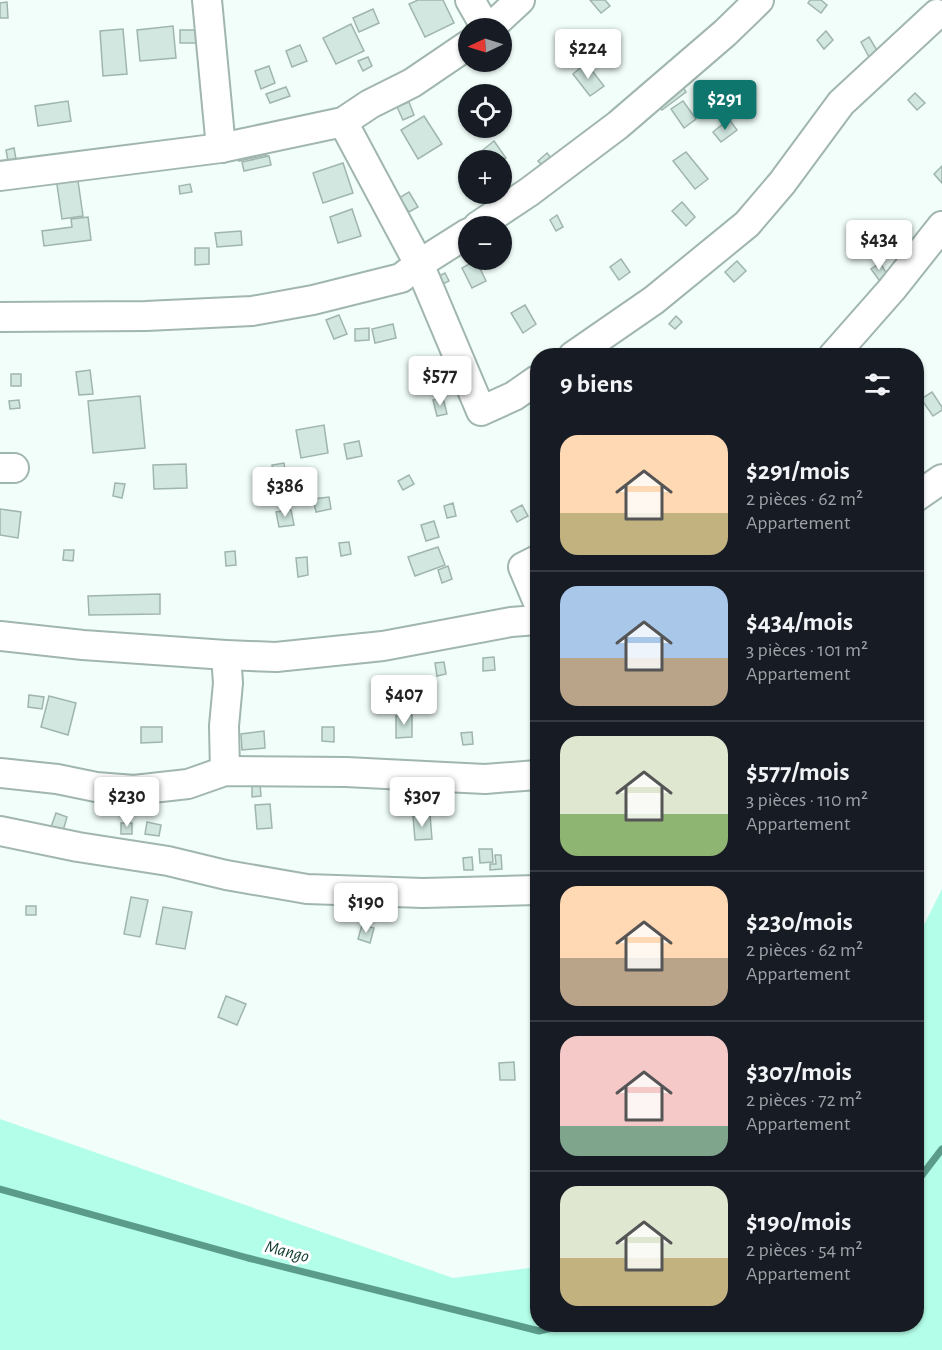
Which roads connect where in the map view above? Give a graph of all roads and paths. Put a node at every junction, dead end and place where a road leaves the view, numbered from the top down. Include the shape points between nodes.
1 (207, 0) edge
2 (470, 0) edge
3 (520, 0) edge
4 (759, 0) edge
5 (936, 11) edge
6 (482, 18) edge
7 (499, 18) edge
8 (458, 52) edge
9 (343, 122) junction
10 (221, 148) junction
11 (0, 176) edge
12 (493, 216) edge
13 (942, 226) edge
14 (458, 239) edge
15 (418, 264) junction
16 (0, 317) edge
17 (585, 348) edge
18 (840, 348) edge
19 (530, 385) edge
20 (942, 479) edge
21 (924, 491) edge
22 (530, 564) edge
23 (530, 584) edge
24 (530, 621) edge
25 (0, 636) edge
26 (226, 656) junction
27 (225, 771) junction
28 (0, 773) edge
29 (530, 776) edge
30 (0, 831) edge
31 (530, 890) edge

1 - 10 street
2 - 6 street
3 - 7 street
4 - 12 street via 618,125
5 - 17 street via 841,103 747,224 654,300
8 - 9 street
9 - 10 street
9 - 15 street
10 - 11 street
13 - 18 street
14 - 15 street
15 - 16 street via 402,278 252,311
15 - 19 street via 481,411
20 - 21 street
22 - 23 street via 523,567
24 - 26 street via 383,646 276,657
25 - 26 street
26 - 27 street
27 - 28 street via 188,784 134,790
27 - 29 street via 485,779
30 - 31 street via 307,889 423,893

